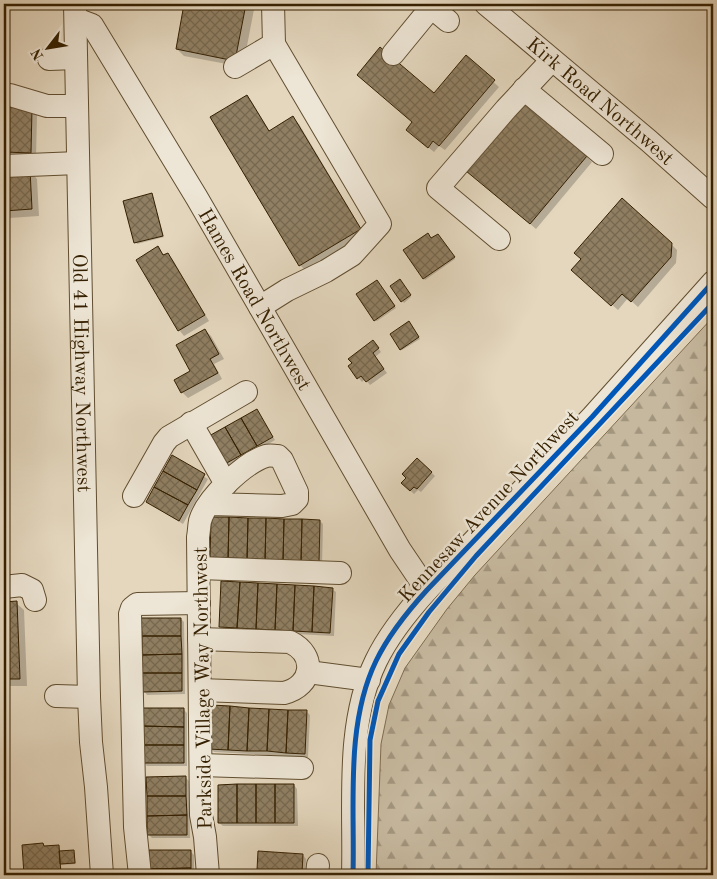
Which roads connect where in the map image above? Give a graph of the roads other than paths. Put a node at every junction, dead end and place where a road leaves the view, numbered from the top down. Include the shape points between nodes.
1 (273, 4) edge
2 (486, 4) edge
3 (438, 11) edge
4 (75, 12) edge
5 (274, 44) junction
6 (393, 54) dead end
7 (76, 58) junction
8 (49, 59) dead end
9 (552, 60) junction
10 (235, 67) dead end
11 (524, 90) junction
12 (10, 95) dead end
13 (77, 106) junction
14 (602, 154) dead end
15 (78, 163) junction
16 (4, 166) edge
17 (713, 198) edge
18 (500, 239) dead end
19 (713, 282) edge
20 (260, 307) junction
21 (246, 392) dead end
22 (191, 423) junction
23 (226, 484) junction
24 (134, 496) dead end
25 (210, 504) junction
26 (199, 568) junction
27 (340, 573) dead end
28 (4, 586) edge
29 (427, 590) junction
30 (35, 600) dead end
31 (199, 603) junction
32 (199, 639) junction
33 (308, 672) junction
34 (368, 680) junction
35 (200, 690) junction
36 (56, 696) dead end
37 (89, 697) junction
38 (91, 742) junction
39 (201, 765) junction
40 (302, 768) dead end
41 (87, 875) edge
42 (102, 875) edge
43 (140, 875) edge
44 (208, 875) edge
45 (353, 875) edge

1 - 5 street
2 - 9 street, Kirk Road Northwest
3 - 6 street
4 - 7 street, Old 41 Highway Northwest
4 - 20 street, Hames Road Northwest via 92,25
5 - 10 street
5 - 20 street via 380,224 352,255 326,271 284,284
7 - 8 street
7 - 13 street, Old 41 Highway Northwest
9 - 11 street
9 - 17 street, Kirk Road Northwest
11 - 14 street
11 - 18 street via 438,188
12 - 13 street via 47,106
13 - 15 street, Old 41 Highway Northwest
15 - 16 street
15 - 37 street, Old 41 Highway Northwest
19 - 29 street, Kennesaw Avenue Northwest via 592,417
20 - 29 street, Hames Road Northwest via 400,550
21 - 22 street
22 - 23 street
22 - 24 street via 167,440
23 - 25 street, Parkside Village Way Northwest
23 - 25 street, Parkside Village Way Northwest via 254,462 268,455 278,456 293,480 296,500 282,506
25 - 26 street, Parkside Village Way Northwest via 200,520
26 - 27 street
26 - 31 street, Parkside Village Way Northwest
28 - 30 street via 22,585 32,590
29 - 34 street, Kennesaw Avenue Northwest via 388,638
31 - 32 street, Parkside Village Way Northwest
31 - 43 street via 137,604 130,614 134,827
32 - 33 street via 290,642 304,652
32 - 35 street, Parkside Village Way Northwest
33 - 34 street
33 - 35 street via 302,684 284,693
34 - 45 street, Kennesaw Avenue Northwest via 358,720 355,756
35 - 39 street, Parkside Village Way Northwest
36 - 37 street
37 - 38 street, Old 41 Highway Northwest
38 - 41 street, Old 41 Highway Northwest via 85,816
38 - 42 street, Old 41 Highway Northwest
39 - 40 street
39 - 44 street, Parkside Village Way Northwest via 201,814

